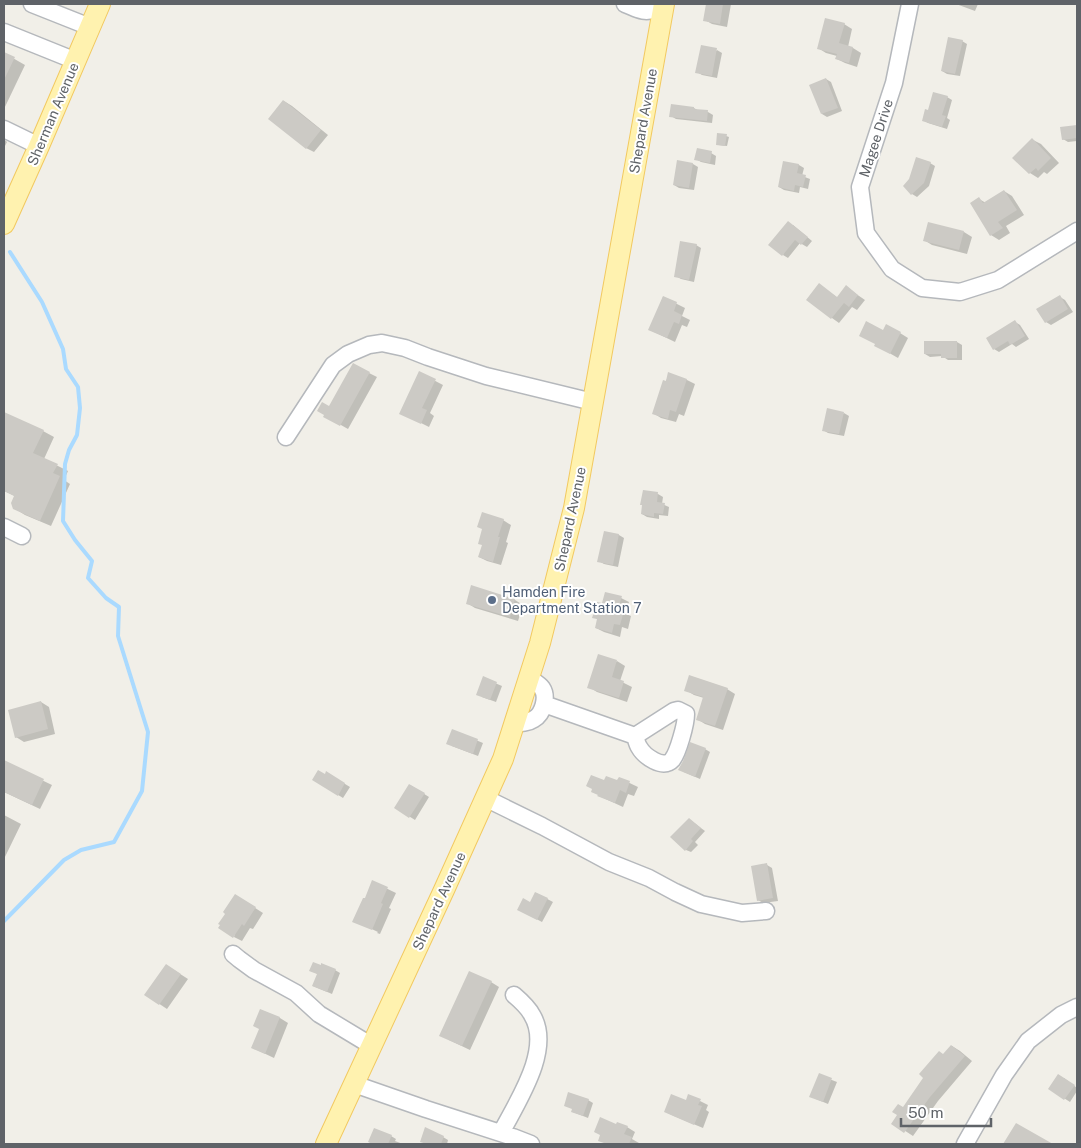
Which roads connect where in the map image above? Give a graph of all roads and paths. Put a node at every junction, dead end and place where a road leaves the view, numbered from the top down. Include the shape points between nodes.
1 (32, 4) edge
2 (100, 4) edge
3 (625, 4) edge
4 (910, 4) edge
5 (658, 7) edge
6 (90, 27) junction
7 (4, 32) edge
8 (76, 61) junction
9 (4, 129) edge
10 (40, 146) junction
11 (4, 224) edge
12 (1077, 232) edge
13 (593, 402) junction
14 (286, 437) dead end
15 (4, 527) edge
16 (22, 536) dead end
17 (529, 678) junction
18 (544, 704) junction
19 (514, 723) junction
20 (635, 736) dead end
21 (485, 798) junction
22 (766, 911) dead end
23 (233, 954) dead end
24 (514, 995) dead end
25 (1077, 1007) edge
26 (372, 1046) junction
27 (354, 1084) junction
28 (500, 1133) junction
29 (326, 1144) edge
30 (531, 1144) edge
31 (965, 1144) edge

1 - 6 street
2 - 6 main road, Sherman Avenue
3 - 5 street via 646,12
4 - 12 street, Magee Drive via 894,83 860,187 866,233 892,269 922,288 960,292 998,280
5 - 13 main road, Shepard Avenue
6 - 8 main road, Sherman Avenue
7 - 8 street
8 - 10 main road, Sherman Avenue
9 - 10 street
10 - 11 main road, Sherman Avenue
13 - 14 street via 486,376 382,343 348,354 333,365
13 - 17 main road, Shepard Avenue via 574,508
15 - 16 street
17 - 18 street via 543,689
17 - 19 main road, Shepard Avenue
18 - 19 street via 533,720
18 - 20 street
19 - 21 main road, Shepard Avenue via 503,759
21 - 22 street via 609,862 701,904 742,913
21 - 26 main road, Shepard Avenue
23 - 26 street via 246,965 296,993 319,1014
24 - 28 street via 533,1015 538,1028 538,1048 528,1081
25 - 31 street via 1061,1015 1028,1041 1004,1075
26 - 27 main road, Shepard Avenue
27 - 28 street
27 - 29 main road, Shepard Avenue
28 - 30 street

